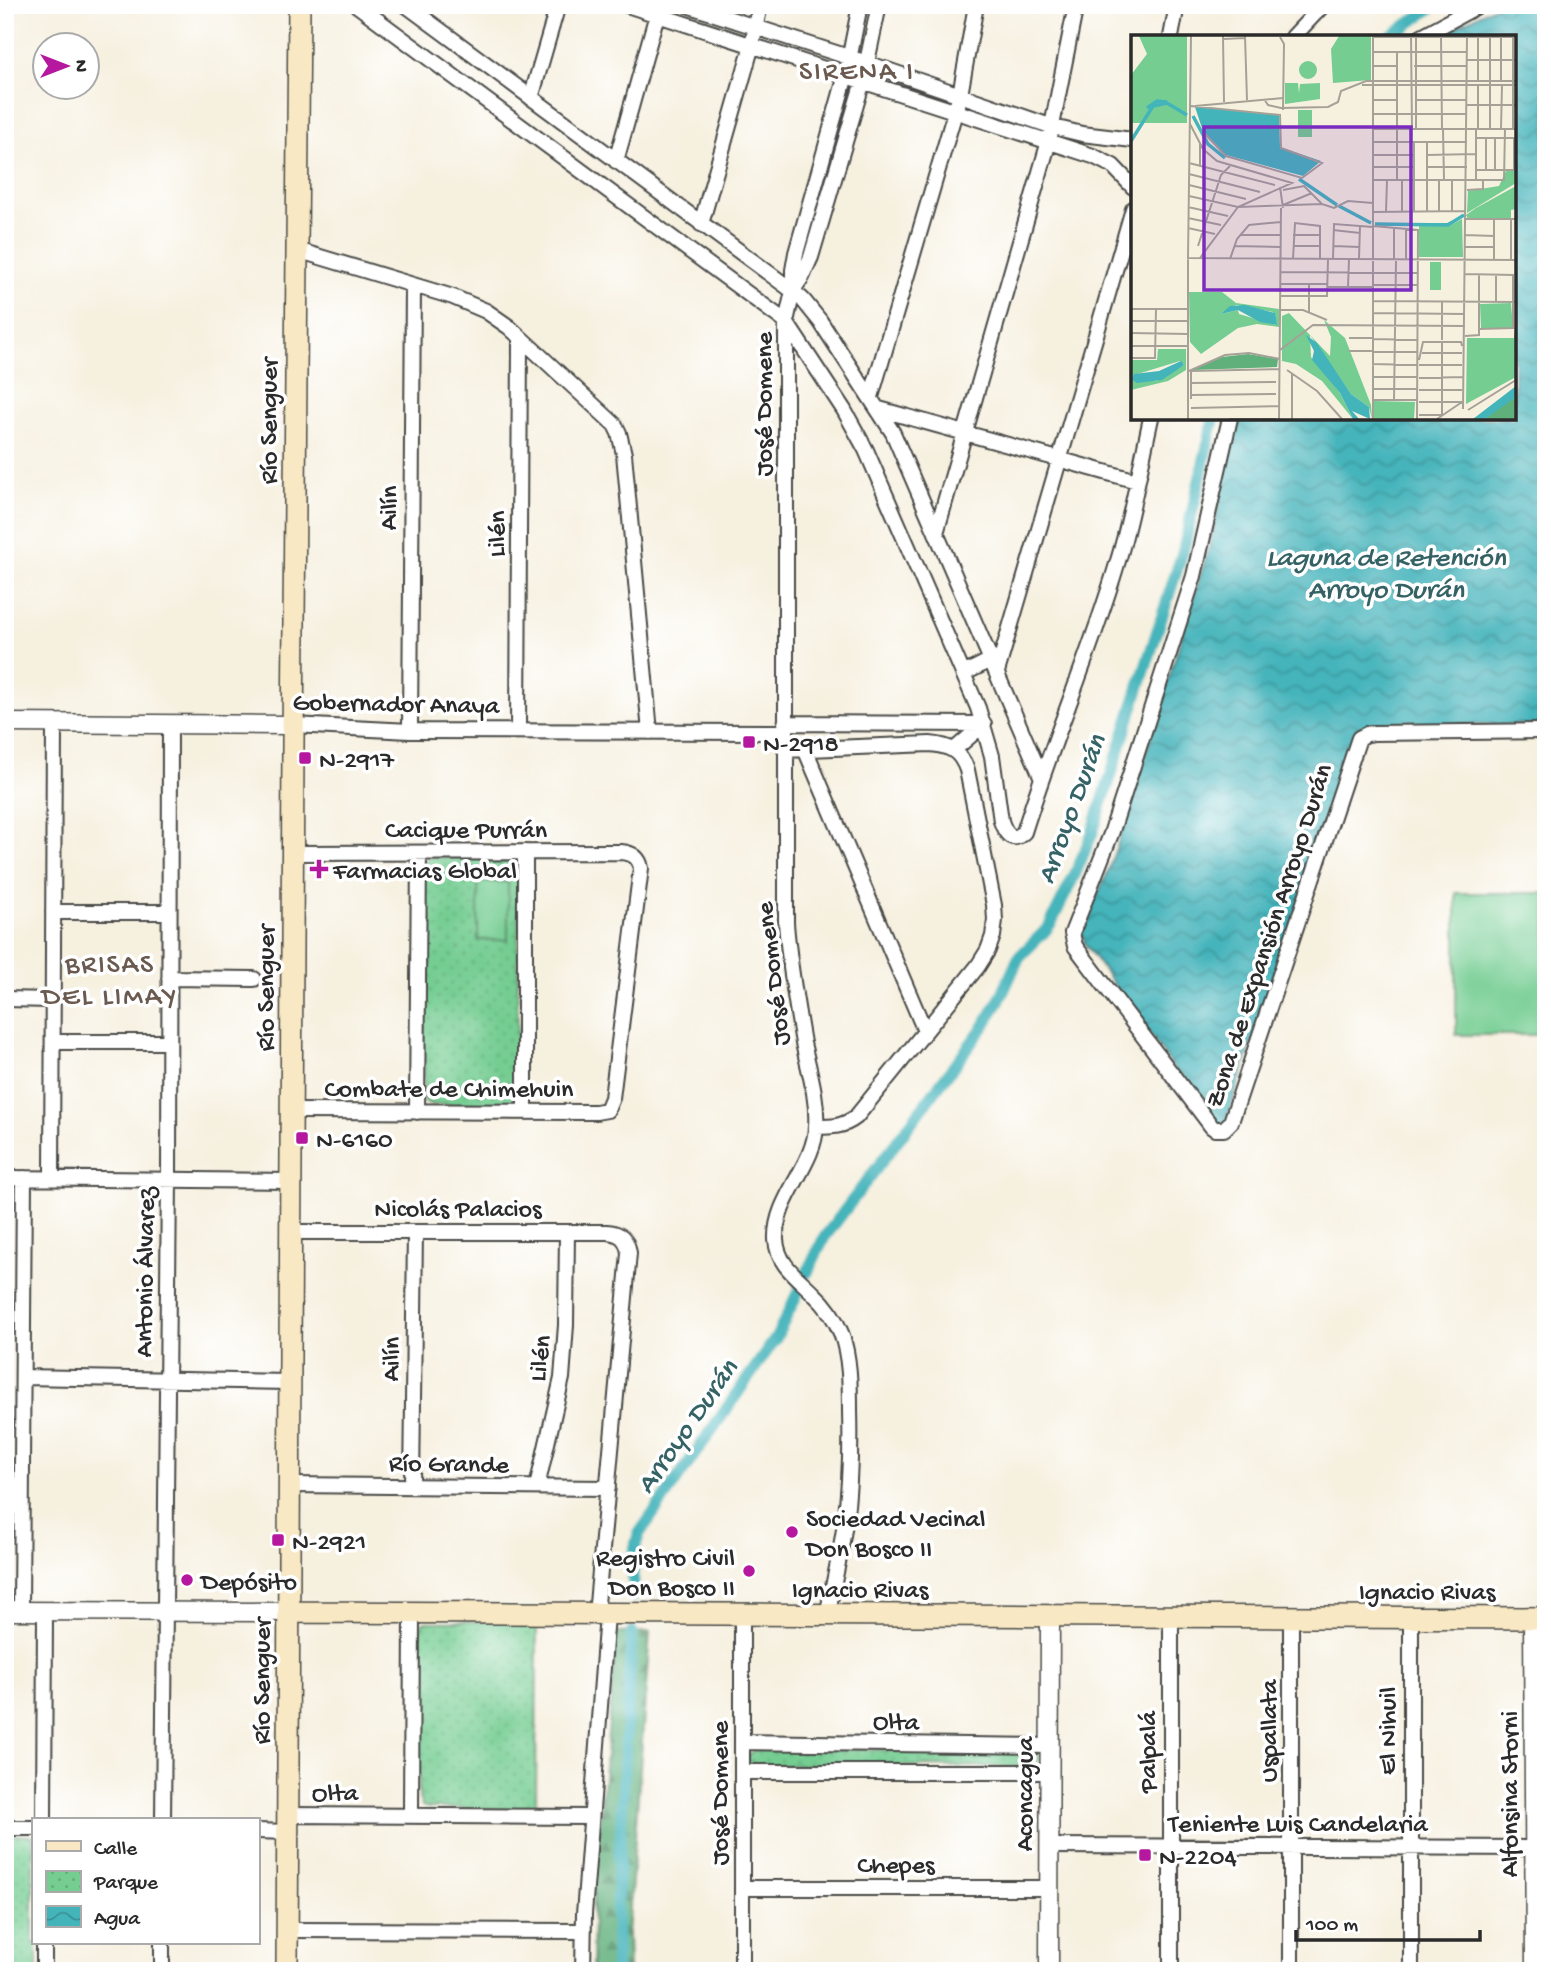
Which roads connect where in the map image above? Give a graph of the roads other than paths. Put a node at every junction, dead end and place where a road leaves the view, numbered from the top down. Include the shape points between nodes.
1 (299, 5) edge
2 (357, 5) edge
3 (407, 5) edge
4 (558, 5) edge
5 (627, 5) edge
6 (687, 5) edge
7 (760, 5) edge
8 (860, 5) edge
9 (878, 5) edge
10 (976, 5) edge
11 (1076, 5) edge
12 (1177, 5) edge
13 (1323, 5) edge
14 (1479, 5) edge
15 (658, 10) edge
16 (756, 28) junction
17 (1171, 35) edge
18 (1295, 35) edge
19 (1424, 35) edge
20 (752, 45) junction
21 (850, 58) junction
22 (867, 63) junction
23 (846, 75) junction
24 (863, 81) junction
25 (960, 95) junction
26 (531, 98) junction
27 (956, 111) junction
28 (1051, 134) junction
29 (1131, 139) edge
30 (616, 161) junction
31 (1131, 185) edge
32 (1131, 216) edge
33 (701, 224) junction
34 (297, 250) junction
35 (413, 285) junction
36 (793, 291) junction
37 (786, 322) junction
38 (520, 338) junction
39 (875, 403) junction
40 (1151, 420) edge
41 (1230, 420) edge
42 (965, 433) junction
43 (1059, 460) junction
44 (1137, 481) junction
45 (936, 533) junction
46 (994, 666) junction
47 (963, 674) junction
48 (5, 723) edge
49 (54, 724) junction
50 (170, 724) junction
51 (984, 724) junction
52 (293, 725) junction
53 (785, 727) junction
54 (410, 731) junction
55 (518, 731) junction
56 (650, 732) junction
57 (1546, 732) edge
58 (805, 749) junction
59 (785, 750) junction
60 (954, 750) junction
61 (1041, 776) junction
62 (525, 852) junction
63 (292, 853) junction
64 (419, 853) junction
65 (53, 912) junction
66 (169, 912) junction
67 (169, 978) junction
68 (254, 979) dead end
69 (5, 999) edge
70 (53, 1000) junction
71 (925, 1031) junction
72 (53, 1042) junction
73 (169, 1042) junction
74 (607, 1110) joint
75 (291, 1111) junction
76 (417, 1112) junction
77 (525, 1112) junction
78 (817, 1127) junction
79 (5, 1178) edge
80 (24, 1178) junction
81 (52, 1178) junction
82 (169, 1179) junction
83 (291, 1181) junction
84 (290, 1232) junction
85 (415, 1232) junction
86 (567, 1232) junction
87 (23, 1377) junction
88 (166, 1380) junction
89 (290, 1382) junction
90 (289, 1485) junction
91 (412, 1486) junction
92 (537, 1487) junction
93 (608, 1488) junction
94 (13, 1611) edge
95 (46, 1612) junction
96 (163, 1612) junction
97 (289, 1612) junction
98 (412, 1613) junction
99 (602, 1615) junction
100 (742, 1615) junction
101 (827, 1616) junction
102 (1050, 1616) junction
103 (1171, 1617) junction
104 (1291, 1617) junction
105 (1411, 1618) junction
106 (1540, 1618) edge
107 (742, 1742) junction
108 (1049, 1746) junction
109 (742, 1772) junction
110 (1049, 1772) junction
111 (411, 1816) junction
112 (591, 1817) junction
113 (44, 1818) edge
114 (163, 1818) edge
115 (288, 1824) junction
116 (5, 1828) edge
117 (32, 1828) edge
118 (259, 1831) edge
119 (1049, 1846) junction
120 (1171, 1846) junction
121 (1291, 1847) junction
122 (1411, 1847) junction
123 (1540, 1848) edge
124 (742, 1888) junction
125 (1049, 1888) junction
126 (287, 1930) junction
127 (583, 1931) junction
128 (44, 1944) edge
129 (162, 1944) edge
130 (44, 1971) edge
131 (162, 1971) edge
132 (287, 1971) edge
133 (583, 1971) edge
134 (742, 1971) edge
135 (1049, 1971) edge
136 (1171, 1971) edge
137 (1291, 1971) edge
138 (1411, 1971) edge
139 (1535, 1971) edge

1 - 34 main road, Río Senguer
2 - 37 street
3 - 26 street
4 - 26 street
5 - 15 street
6 - 16 street
7 - 16 street
8 - 21 street, José Domene
9 - 22 street, José Domene
10 - 25 street
11 - 28 street
12 - 17 street
13 - 18 street
14 - 19 street
15 - 20 street
15 - 30 street
16 - 20 street
16 - 21 street
20 - 23 street
20 - 33 street
21 - 22 street
21 - 23 street, José Domene
22 - 24 street, José Domene
22 - 25 street
23 - 24 street
23 - 36 street, José Domene via 796,253
24 - 27 street
24 - 36 street, José Domene via 811,257
25 - 27 street
25 - 28 street
26 - 30 street
27 - 28 street
27 - 39 street
28 - 29 street
28 - 31 street via 1104,160
28 - 42 street
30 - 33 street
32 - 43 street
33 - 36 street
34 - 35 street
34 - 52 main road, Río Senguer
35 - 38 street via 486,311
35 - 54 street, Ailín
36 - 37 street, José Domene
36 - 39 street via 820,321
37 - 47 street via 866,450
37 - 53 street, José Domene
38 - 55 street, Lilén
38 - 56 street via 608,417 619,433
39 - 42 street
39 - 45 street via 900,448
40 - 44 street
41 - 57 street, Zona de Expansión Arroyo Durán via 1194,576 1111,834 1072,933 1075,946 1212,1127 1224,1129 1231,1122 1359,738 1373,733
42 - 43 street
42 - 45 street
43 - 44 street
43 - 46 street
44 - 61 street via 1110,587
45 - 46 street
46 - 47 street
46 - 61 street
47 - 51 street
48 - 49 street, Gobernador Anaya
49 - 50 street, Gobernador Anaya
49 - 65 street
50 - 52 street, Gobernador Anaya
50 - 66 street, Antonio Álvarez
51 - 53 street, Gobernador Anaya
51 - 60 street
51 - 61 street via 1007,836 1016,838 1024,832
52 - 54 street, Gobernador Anaya
52 - 63 main road, Río Senguer
53 - 56 street, Gobernador Anaya
53 - 59 street, José Domene
54 - 55 street, Gobernador Anaya
55 - 56 street, Gobernador Anaya
58 - 59 street
58 - 60 street via 930,744
58 - 71 street
59 - 78 street, José Domene via 787,933
60 - 71 street via 967,770 995,920 988,950 978,966
62 - 64 street, Cacique Purrán
62 - 74 street, Cacique Purrán via 621,852 633,855 641,868
62 - 77 street
63 - 64 street, Cacique Purrán
63 - 75 main road, Río Senguer
64 - 76 street
65 - 66 street
65 - 70 street
66 - 67 street, Antonio Álvarez
67 - 68 street
67 - 73 street, Antonio Álvarez
69 - 70 street
70 - 72 street
71 - 78 street via 856,1118 838,1127
72 - 73 street
72 - 81 street
73 - 82 street, Antonio Álvarez
74 - 77 street, Combate de Chimehuin
75 - 76 street, Combate de Chimehuin
75 - 83 main road, Río Senguer
76 - 77 street, Combate de Chimehuin
78 - 101 street, José Domene via 780,1211 776,1241 786,1267 834,1318 849,1373 849,1493
79 - 80 street
80 - 81 street
80 - 87 street
81 - 82 street
82 - 83 street
82 - 88 street, Antonio Álvarez
83 - 84 main road, Río Senguer
84 - 85 street, Nicolás Palacios
84 - 89 main road, Río Senguer
85 - 86 street, Nicolás Palacios
85 - 91 street, Ailín
86 - 92 street, Lilén via 562,1378
86 - 93 street, Nicolás Palacios via 614,1233 625,1239 629,1253
87 - 88 street
87 - 94 street
88 - 89 street
88 - 96 street, Antonio Álvarez
89 - 90 main road, Río Senguer
90 - 91 street, Río Grande
90 - 97 main road, Río Senguer
91 - 92 street, Río Grande
92 - 93 street, Río Grande
93 - 99 street
94 - 95 street, Ignacio Rivas
95 - 96 street, Ignacio Rivas
95 - 113 street
96 - 97 street, Ignacio Rivas
96 - 114 street, Antonio Álvarez
97 - 98 main road, Ignacio Rivas
97 - 115 main road, Río Senguer
98 - 99 main road, Ignacio Rivas
98 - 111 street
99 - 100 main road, Ignacio Rivas
99 - 112 street
100 - 101 main road, Ignacio Rivas
100 - 107 street, José Domene
101 - 102 main road, Ignacio Rivas
102 - 103 main road, Ignacio Rivas
102 - 108 street, Aconcagua
103 - 104 main road, Ignacio Rivas
103 - 120 street, Palpalá
104 - 105 main road, Ignacio Rivas
104 - 121 street, Uspallata
105 - 106 main road, Ignacio Rivas
105 - 122 street, El Nihuil
106 - 123 street, Alfonsina Storni
107 - 108 street, Olta
107 - 109 street, José Domene
108 - 110 street, Aconcagua
109 - 110 street, Olta
109 - 124 street, José Domene
110 - 119 street, Aconcagua
111 - 112 street, Olta
111 - 115 street, Olta
112 - 127 street
115 - 118 street
115 - 126 main road, Río Senguer
116 - 117 street
119 - 120 street, Teniente Luis Candelaria
119 - 125 street, Aconcagua
120 - 121 street, Teniente Luis Candelaria
120 - 136 street, Palpalá
121 - 122 street, Teniente Luis Candelaria
121 - 137 street, Uspallata
122 - 123 street, Teniente Luis Candelaria
122 - 138 street, El Nihuil
123 - 139 street, Alfonsina Storni
124 - 125 street, Chepes
124 - 134 street, José Domene
125 - 135 street, Aconcagua
126 - 127 street
126 - 132 main road, Río Senguer
127 - 133 street
128 - 130 street
129 - 131 street

